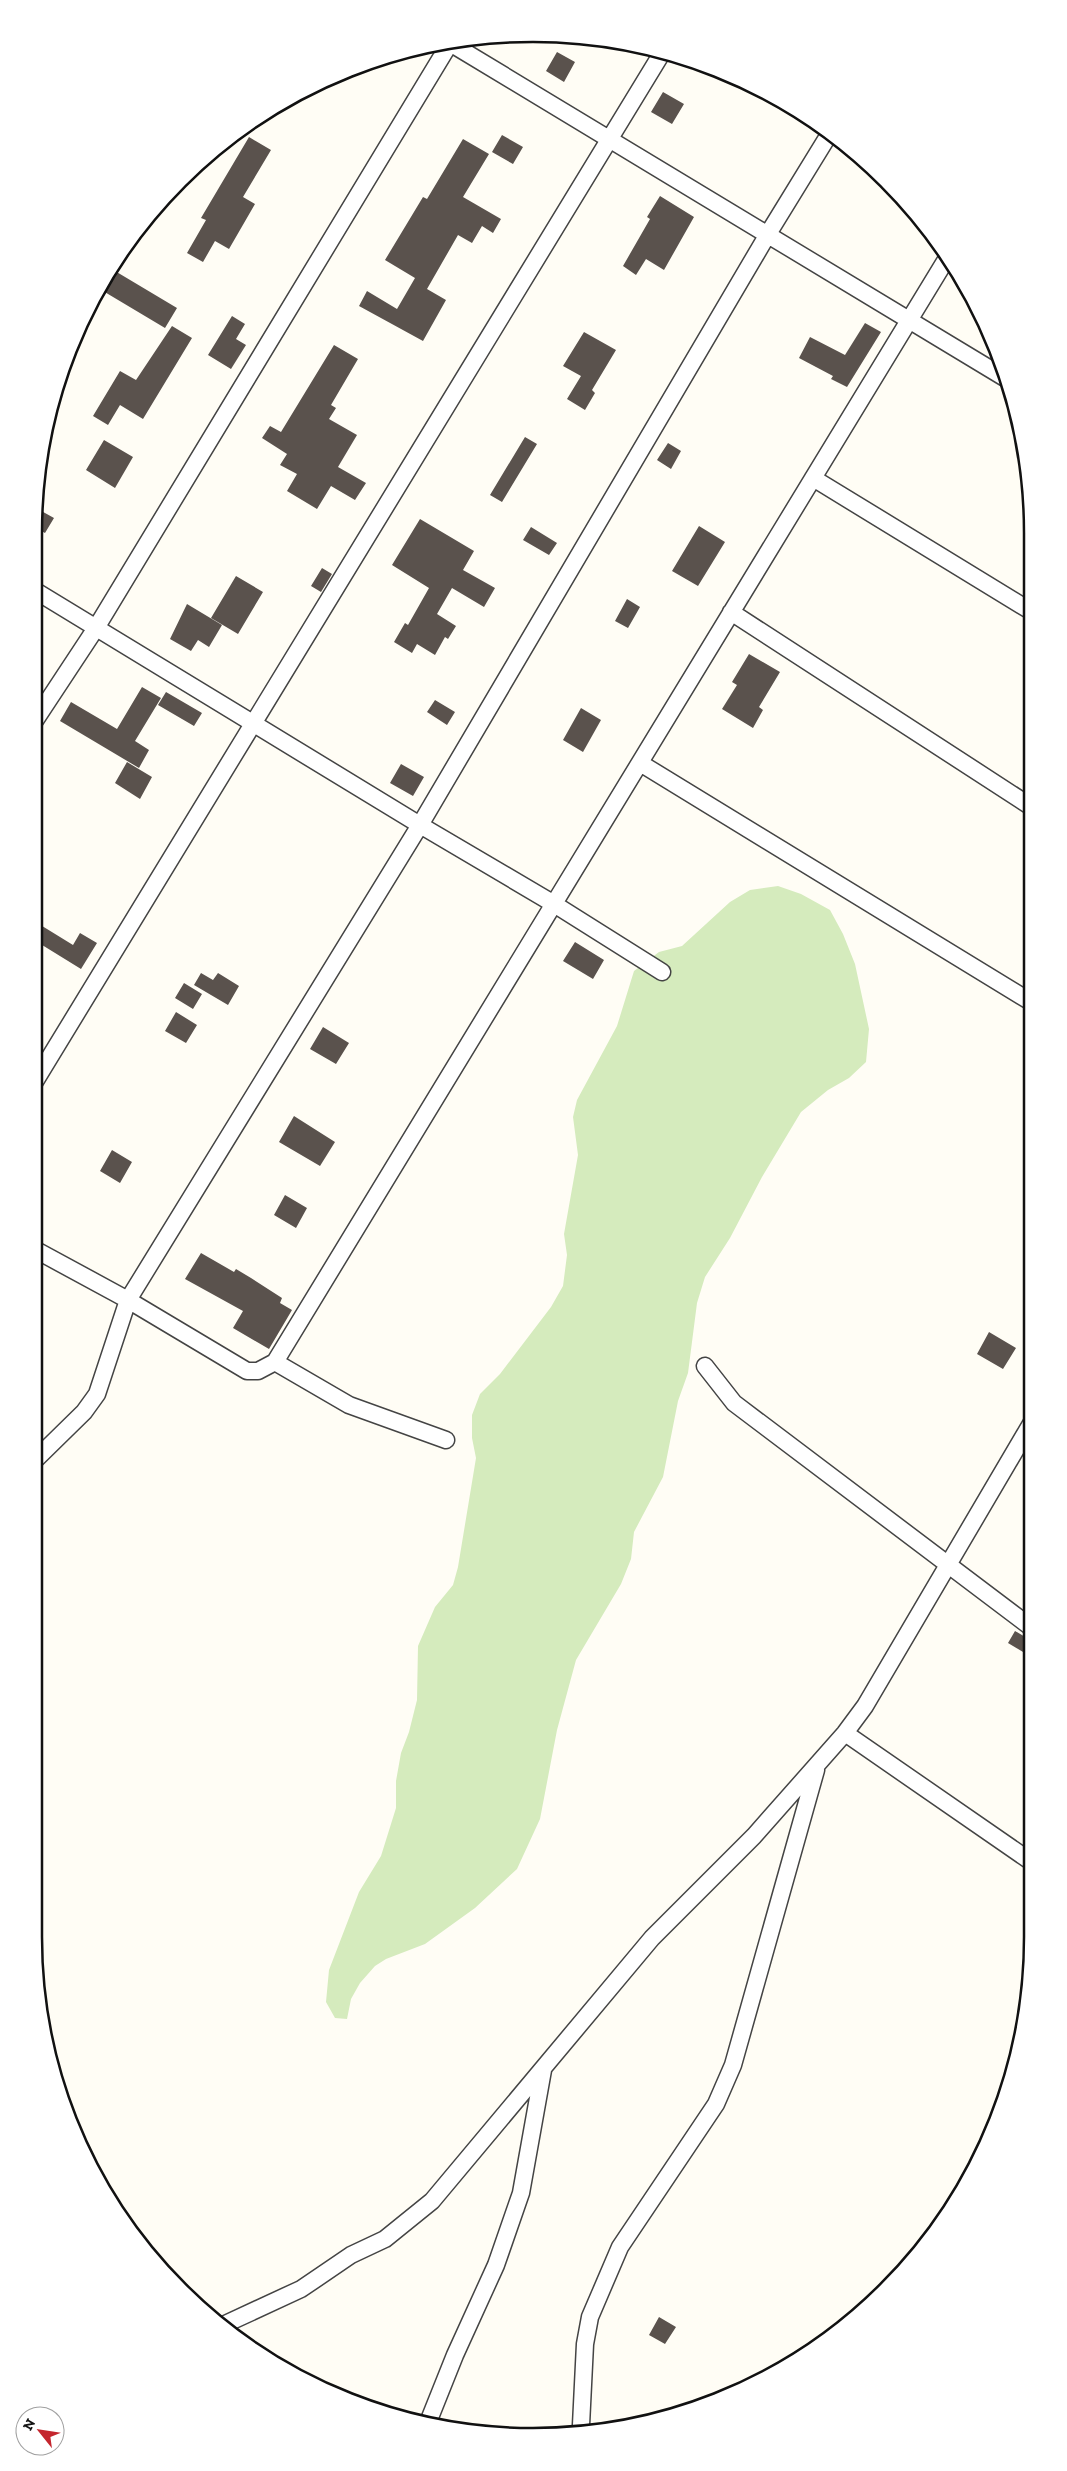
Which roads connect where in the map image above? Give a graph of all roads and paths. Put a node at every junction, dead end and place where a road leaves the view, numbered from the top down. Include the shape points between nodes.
1 (459, 49) edge
2 (445, 51) edge
3 (659, 58) edge
4 (610, 139) junction
5 (826, 140) edge
6 (768, 234) junction
7 (944, 264) edge
8 (909, 320) junction
9 (997, 373) edge
10 (813, 478) junction
11 (42, 595) edge
12 (1024, 607) edge
13 (731, 612) junction
14 (96, 628) junction
15 (42, 710) edge
16 (254, 723) junction
17 (640, 763) junction
18 (1024, 802) edge
19 (420, 825) junction
20 (554, 904) junction
21 (662, 972) dead end
22 (1024, 998) edge
23 (42, 1070) edge
24 (42, 1253) edge
25 (128, 1300) junction
26 (275, 1362) junction
27 (705, 1366) dead end
28 (1024, 1436) edge
29 (446, 1440) dead end
30 (42, 1453) edge
31 (949, 1567) junction
32 (1024, 1622) edge
33 (845, 1733) junction
34 (817, 1765) junction
35 (1024, 1857) edge
36 (543, 2068) junction
37 (229, 2322) edge
38 (430, 2417) edge
39 (581, 2426) edge

1 - 4 street
2 - 14 street
3 - 4 street
4 - 6 street
4 - 16 street
5 - 6 street
6 - 8 street
6 - 19 street
7 - 8 street
8 - 9 street
8 - 10 street
10 - 12 street
10 - 13 street
11 - 14 street
13 - 17 street
13 - 18 street
14 - 15 street
14 - 16 street
16 - 19 street
16 - 23 street
17 - 20 street
17 - 22 street
19 - 20 street
19 - 25 street
20 - 21 street
20 - 26 street
24 - 25 street
25 - 26 street via 247,1371 258,1371
25 - 30 street via 97,1394 84,1412
26 - 29 street via 349,1405
27 - 31 street via 734,1403
28 - 31 street
31 - 32 street
31 - 33 street via 865,1706
33 - 34 street
33 - 35 street
34 - 36 street via 754,1836 652,1938
34 - 39 street via 733,2065 716,2104 620,2247 590,2317
36 - 37 street via 432,2201 405,2223 385,2239 351,2255 300,2289
36 - 38 street via 521,2193 496,2265

